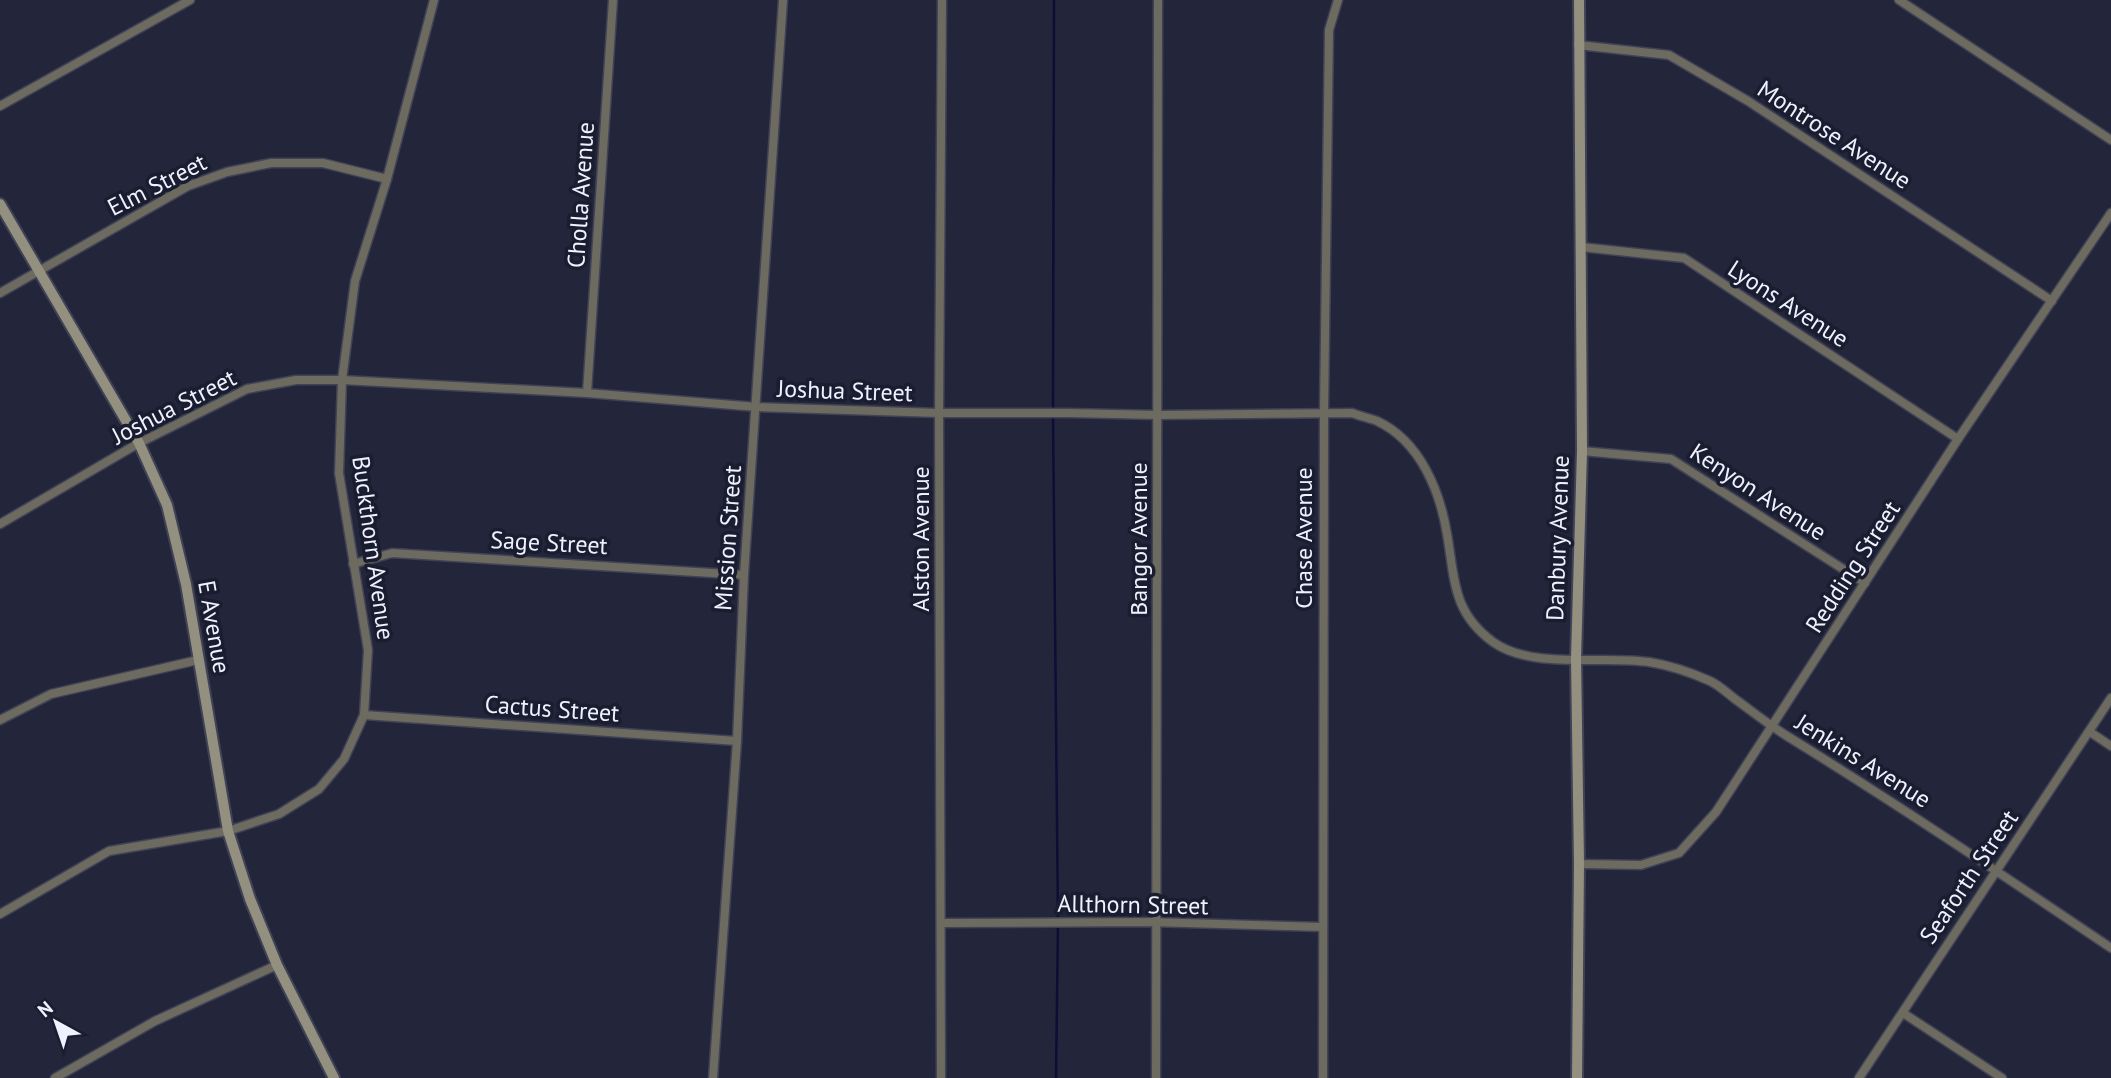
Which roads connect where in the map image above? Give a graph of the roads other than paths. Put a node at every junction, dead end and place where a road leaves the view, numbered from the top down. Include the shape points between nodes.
1 (190, 0) edge
2 (434, 0) edge
3 (613, 0) edge
4 (783, 0) edge
5 (942, 0) edge
6 (1158, 0) edge
7 (1338, 0) edge
8 (1579, 0) edge
9 (1899, 0) edge
10 (1578, 45) junction
11 (0, 106) edge
12 (2111, 140) edge
13 (387, 179) junction
14 (0, 204) edge
15 (2111, 213) edge
16 (1581, 247) junction
17 (38, 271) junction
18 (0, 292) edge
19 (2052, 300) junction
20 (342, 380) junction
21 (587, 393) junction
22 (757, 407) junction
23 (1324, 412) junction
24 (939, 413) junction
25 (1158, 415) junction
26 (1958, 439) junction
27 (139, 443) junction
28 (1582, 451) junction
29 (0, 524) edge
30 (354, 564) junction
31 (744, 575) junction
32 (1865, 583) junction
33 (1576, 658) junction
34 (198, 660) junction
35 (2111, 698) edge
36 (364, 715) junction
37 (0, 720) edge
38 (1772, 726) junction
39 (2090, 732) junction
40 (737, 741) junction
41 (2111, 746) edge
42 (228, 831) junction
43 (1578, 864) junction
44 (1996, 872) junction
45 (0, 914) edge
46 (942, 923) junction
47 (1157, 924) junction
48 (1323, 927) junction
49 (2111, 948) edge
50 (277, 965) junction
51 (1903, 1013) junction
52 (55, 1078) edge
53 (334, 1078) edge
54 (713, 1078) edge
55 (941, 1078) edge
56 (1156, 1078) edge
57 (1323, 1078) edge
58 (1577, 1078) edge
59 (1860, 1078) edge
60 (2002, 1078) edge

1 - 11 street
2 - 13 street, Buckthorn Avenue
3 - 21 street, Cholla Avenue
4 - 22 street, Mission Street
5 - 24 street, Alston Avenue
6 - 25 street, Bangor Avenue
7 - 23 street, Chase Avenue via 1329,30
8 - 10 street, Danbury Avenue
9 - 12 street
10 - 16 street, Danbury Avenue
10 - 19 street, Montrose Avenue via 1669,55 1748,101
13 - 17 street, Elm Street via 323,163 271,163 227,172 188,186
13 - 20 street, Buckthorn Avenue via 355,281
14 - 17 street, E Avenue
15 - 19 street, Redding Street
16 - 26 street, Lyons Avenue via 1684,258
16 - 28 street, Danbury Avenue
17 - 18 street, Elm Street
17 - 27 street, E Avenue
19 - 26 street, Redding Street
20 - 21 street, Joshua Street
20 - 27 street, Joshua Street via 296,380 247,389
20 - 30 street, Buckthorn Avenue via 339,472
21 - 22 street, Joshua Street
22 - 24 street, Joshua Street
22 - 31 street, Mission Street
23 - 25 street, Joshua Street
23 - 33 street, Joshua Street via 1352,413 1378,422 1414,451 1441,503 1455,592 1478,630 1511,652 1545,659
23 - 48 street, Chase Avenue
24 - 25 street, Joshua Street
24 - 46 street, Alston Avenue
25 - 47 street, Bangor Avenue
26 - 32 street, Redding Street
27 - 29 street, Joshua Street
27 - 34 street, E Avenue via 167,505
28 - 32 street, Kenyon Avenue via 1671,459
28 - 33 street, Danbury Avenue
30 - 31 street, Sage Street via 392,553
30 - 36 street, Buckthorn Avenue via 368,650
31 - 40 street, Mission Street
32 - 38 street, Redding Street
33 - 38 street, Jenkins Avenue via 1649,662 1712,681
33 - 43 street, Danbury Avenue
34 - 37 street via 51,694
34 - 42 street, E Avenue
35 - 39 street, Seaforth Street
36 - 40 street, Cactus Street
36 - 42 street, Buckthorn Avenue via 344,759 319,789 279,814
38 - 43 street, Redding Street via 1716,812 1679,853 1641,865
38 - 44 street, Jenkins Avenue
39 - 41 street
39 - 44 street, Seaforth Street
40 - 54 street, Mission Street
42 - 45 street via 109,852
42 - 50 street, E Avenue
43 - 58 street, Danbury Avenue
44 - 49 street, Jenkins Avenue
44 - 51 street, Seaforth Street
46 - 47 street, Allthorn Street
46 - 55 street, Alston Avenue
47 - 48 street, Allthorn Street
47 - 56 street, Bangor Avenue
48 - 57 street, Chase Avenue
50 - 52 street via 155,1021
50 - 53 street, E Avenue
51 - 59 street, Seaforth Street
51 - 60 street

